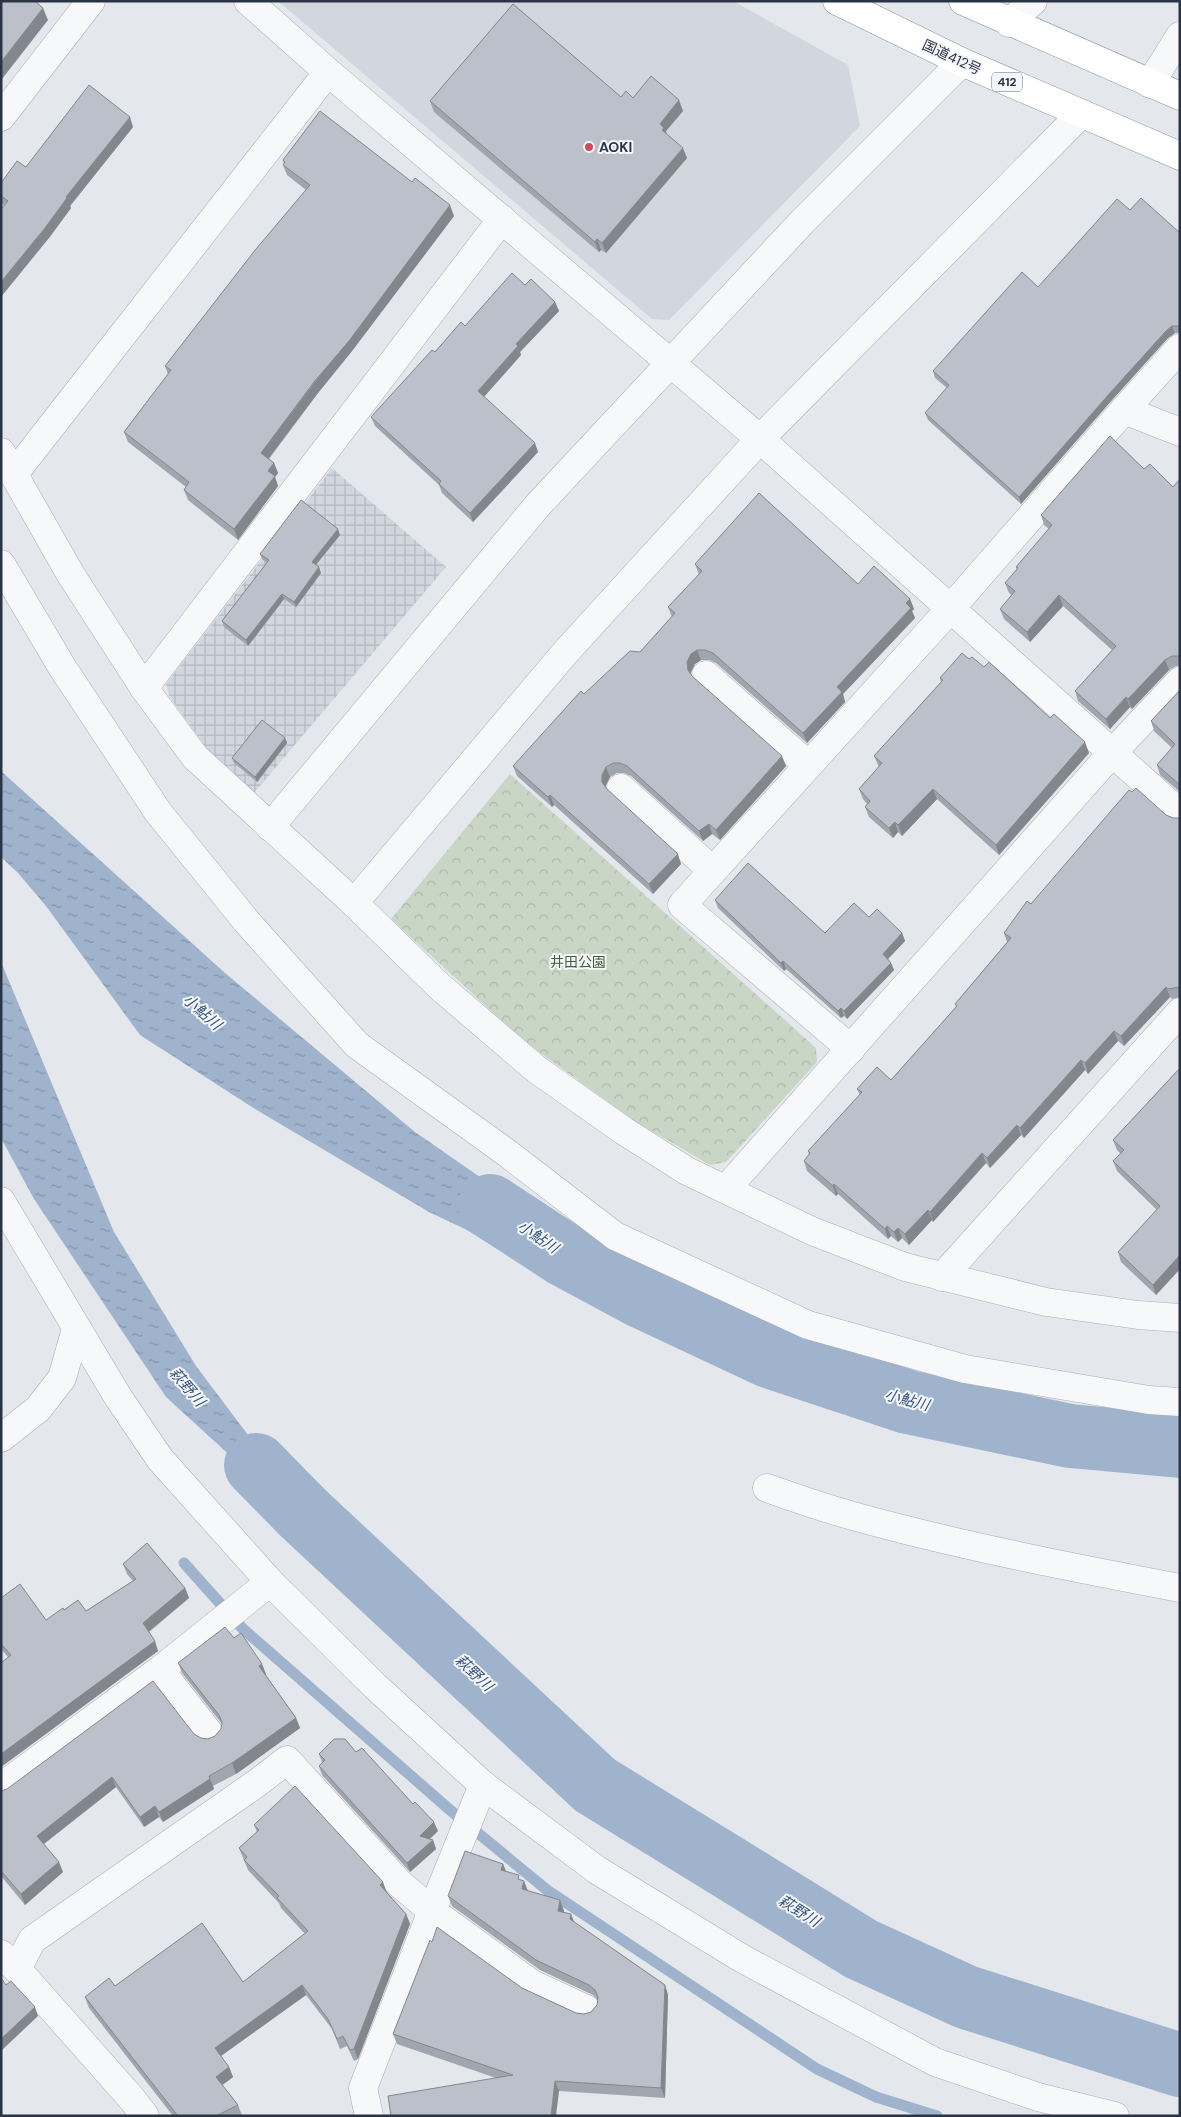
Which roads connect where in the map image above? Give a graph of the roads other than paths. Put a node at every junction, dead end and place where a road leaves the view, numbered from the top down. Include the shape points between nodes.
1 (91, 1) edge
2 (248, 1) edge
3 (837, 1) edge
4 (964, 1) edge
5 (1033, 1) edge
6 (1009, 23) junction
7 (1180, 36) edge
8 (962, 62) junction
9 (328, 72) junction
10 (1150, 84) junction
11 (1180, 96) edge
12 (1080, 115) junction
13 (1, 117) edge
14 (1180, 156) edge
15 (502, 219) junction
16 (1180, 348) edge
17 (670, 362) junction
18 (1124, 410) junction
19 (1180, 432) edge
20 (760, 439) junction
21 (9, 473) edge
22 (1, 564) edge
23 (952, 608) junction
24 (706, 675) dead end
25 (1180, 680) edge
26 (144, 688) junction
27 (1113, 752) junction
28 (808, 765) junction
29 (621, 788) dead end
30 (1180, 813) edge
31 (270, 827) junction
32 (713, 871) junction
33 (354, 903) junction
34 (1180, 1012) edge
35 (851, 1049) junction
36 (726, 1189) junction
37 (1, 1201) edge
38 (942, 1277) junction
39 (1180, 1318) edge
40 (76, 1329) junction
41 (1180, 1402) edge
42 (1, 1438) edge
43 (766, 1488) dead end
44 (270, 1582) junction
45 (1180, 1588) edge
46 (160, 1670) junction
47 (210, 1734) dead end
48 (483, 1785) junction
49 (1, 1787) edge
50 (432, 1911) junction
51 (9, 1961) edge
52 (586, 2009) dead end
53 (145, 2116) edge
54 (369, 2116) edge
55 (1115, 2116) edge

1 - 13 street
2 - 9 street
3 - 8 highway, 国道412号 / 412
4 - 6 highway
5 - 6 street
6 - 10 highway
7 - 10 street
8 - 12 highway, 国道412号 / 412
8 - 17 street via 802,222
9 - 15 street
9 - 21 street
10 - 11 highway
12 - 14 highway, 国道412号 / 412
12 - 20 street
15 - 17 street
15 - 26 street
16 - 18 street
17 - 20 street
17 - 31 street via 538,505
18 - 19 street
18 - 23 street
20 - 23 street
20 - 33 street via 564,654
21 - 26 street
22 - 41 street via 62,667 158,812 247,922 357,1045 615,1236 808,1325 965,1369 1149,1400
23 - 27 street
23 - 28 street
24 - 28 street
25 - 27 street
26 - 31 street via 195,757
27 - 30 street
27 - 35 street
28 - 32 street
29 - 32 street
31 - 33 street
32 - 35 street via 682,905
33 - 36 street via 439,986 536,1069 687,1171
34 - 38 street
35 - 36 street
36 - 38 street via 812,1232 904,1267
37 - 40 street
38 - 39 street via 1046,1302
40 - 42 street via 62,1378 38,1409
40 - 44 street via 160,1459
43 - 45 street via 852,1516 945,1540
44 - 46 street
44 - 48 street via 374,1686
46 - 47 street
46 - 49 street
48 - 50 street
48 - 55 street via 597,1870 743,1959 936,2062 1038,2097
50 - 51 street via 398,1883 287,1760 32,1940
50 - 52 street via 532,1984
50 - 54 street via 363,2088
51 - 53 street

